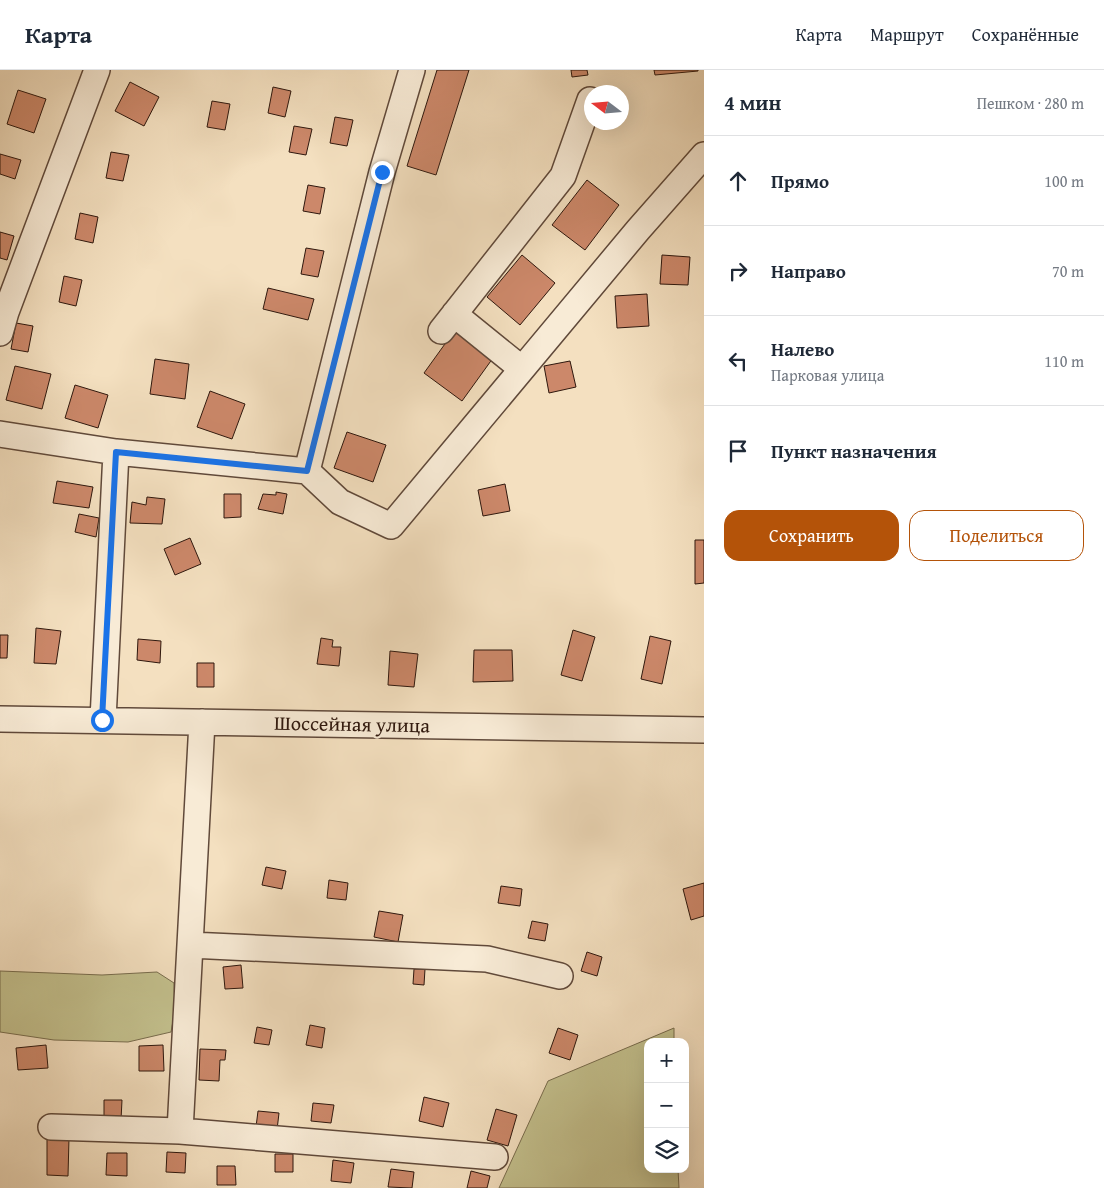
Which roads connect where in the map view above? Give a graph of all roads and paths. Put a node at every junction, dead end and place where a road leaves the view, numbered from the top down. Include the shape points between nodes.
1 (97, 70) edge
2 (412, 70) edge
3 (584, 117) edge
4 (704, 155) edge
5 (0, 333) edge
6 (522, 369) junction
7 (0, 434) edge
8 (116, 452) junction
9 (307, 471) junction
10 (0, 719) edge
11 (102, 720) junction
12 (202, 722) junction
13 (704, 730) edge
14 (190, 945) junction
15 (560, 976) dead end
16 (51, 1127) dead end
17 (180, 1131) junction
18 (495, 1157) dead end

1 - 5 street
2 - 9 street via 382,172
3 - 6 street via 563,176 447,322
4 - 6 street
6 - 9 street via 391,526 340,502
7 - 8 street
8 - 9 street
8 - 11 street
10 - 11 street, Шоссейная улица
11 - 12 street, Шоссейная улица
12 - 13 street, Шоссейная улица
12 - 14 street
14 - 15 street via 487,960
14 - 17 street
16 - 17 street
17 - 18 street

